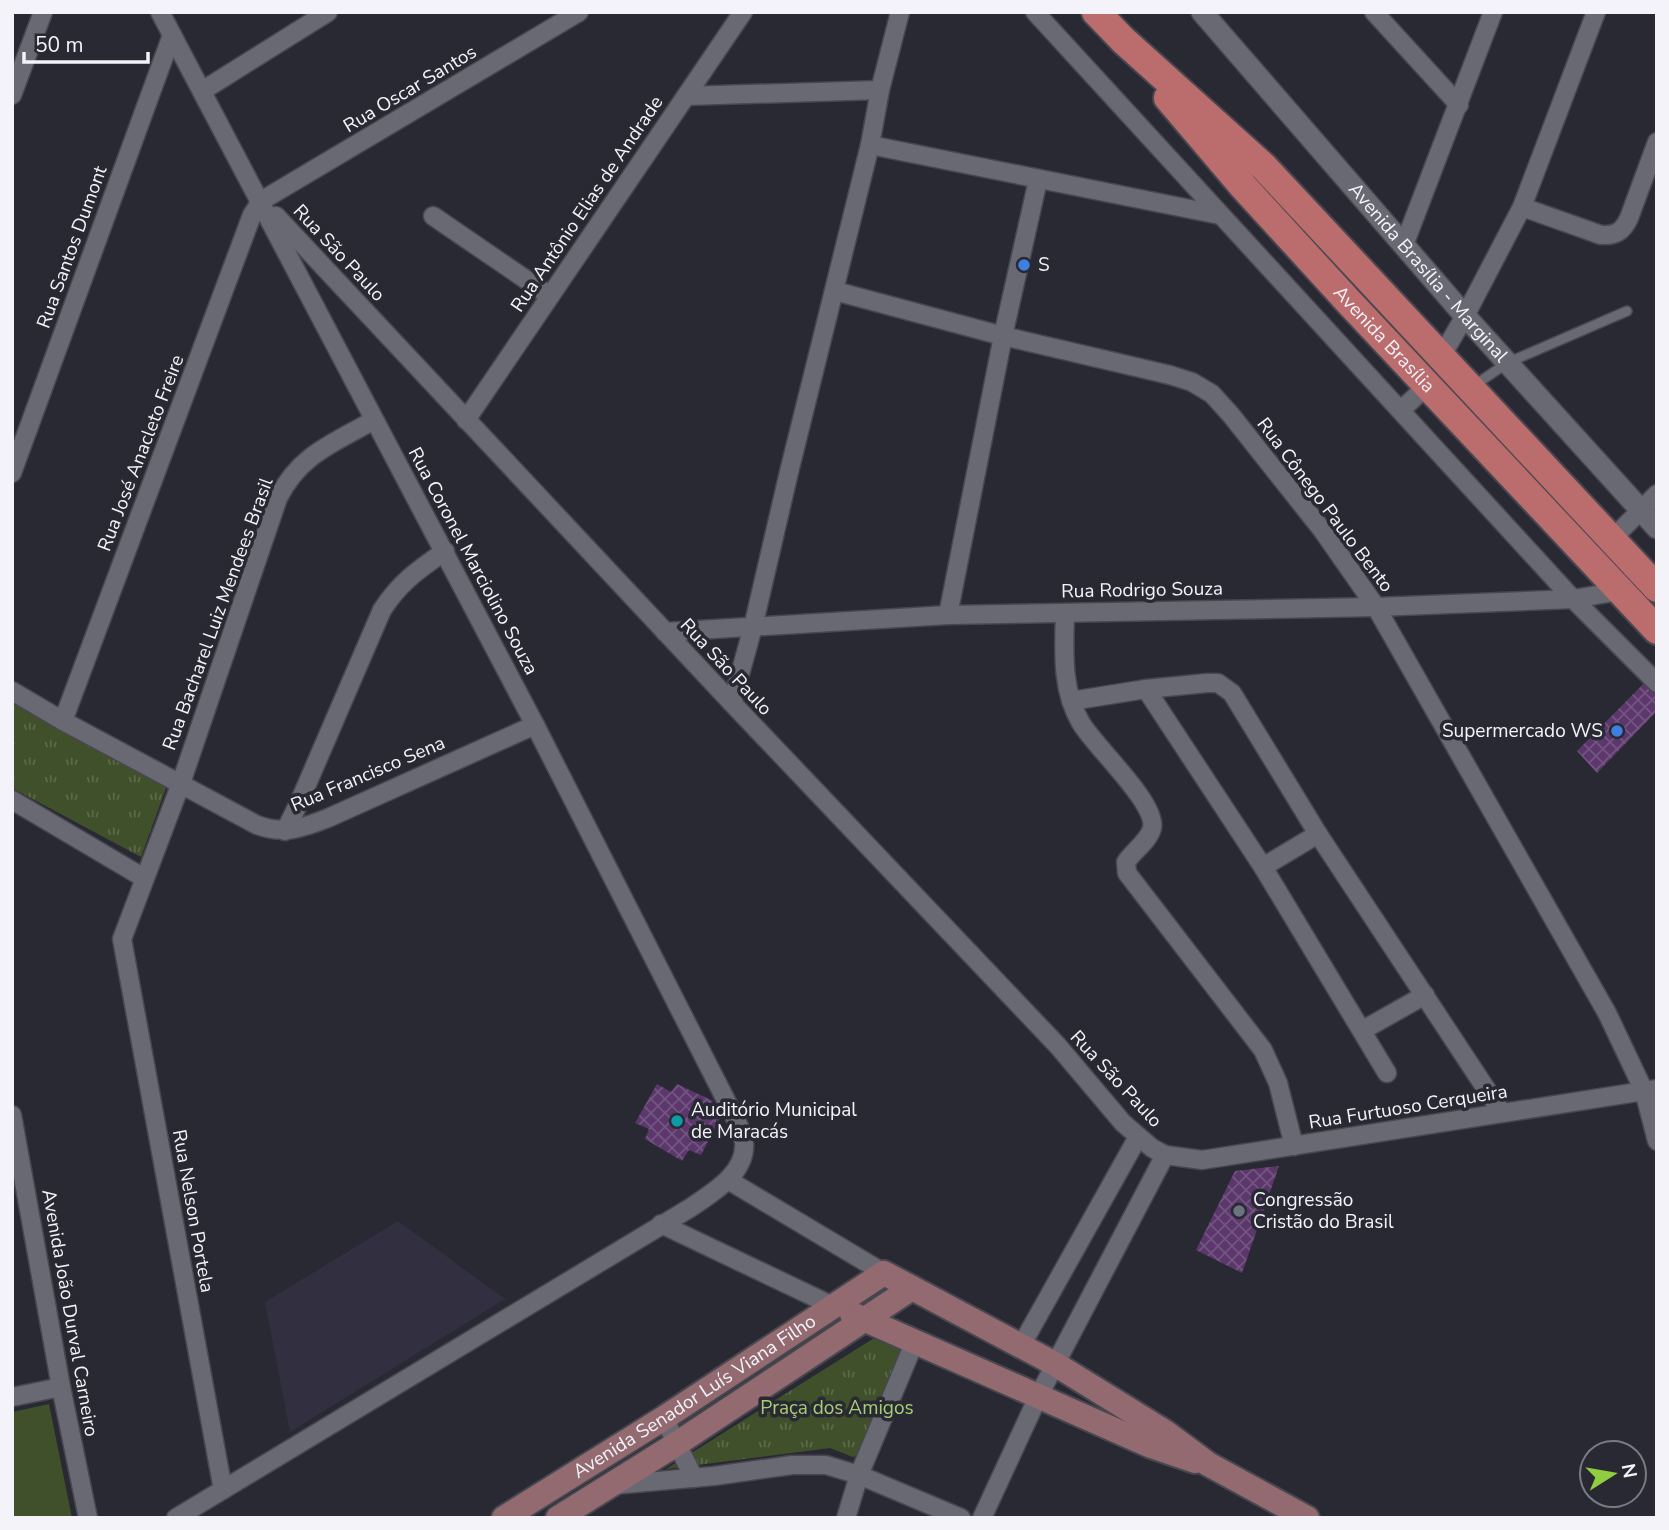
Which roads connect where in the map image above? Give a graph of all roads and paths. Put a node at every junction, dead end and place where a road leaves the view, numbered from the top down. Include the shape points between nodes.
1 (43, 12) edge
2 (160, 12) edge
3 (328, 12) edge
4 (579, 12) edge
5 (743, 12) edge
6 (900, 12) edge
7 (1035, 12) edge
8 (1096, 12) edge
9 (1202, 12) edge
10 (1493, 12) edge
11 (1595, 12) edge
12 (1381, 15) edge
13 (172, 36) junction
14 (1123, 40) junction
15 (880, 90) junction
16 (202, 91) junction
17 (12, 95) edge
18 (686, 96) junction
19 (1459, 105) junction
20 (1657, 142) edge
21 (870, 145) junction
22 (1038, 180) junction
23 (261, 201) junction
24 (1522, 207) junction
25 (1220, 215) junction
26 (433, 216) dead end
27 (1404, 244) junction
28 (1369, 279) junction
29 (835, 291) junction
30 (550, 296) junction
31 (1348, 301) junction
32 (1627, 311) dead end
33 (1465, 316) junction
34 (1003, 336) junction
35 (1441, 357) junction
36 (1507, 362) junction
37 (1427, 386) junction
38 (1471, 388) junction
39 (1402, 409) junction
40 (374, 420) junction
41 (466, 420) junction
42 (12, 473) edge
43 (1657, 494) edge
44 (1641, 510) junction
45 (1657, 528) edge
46 (1611, 540) junction
47 (445, 551) junction
48 (1657, 589) edge
49 (1620, 591) junction
50 (1573, 599) junction
51 (1376, 607) junction
52 (1065, 613) junction
53 (948, 615) junction
54 (753, 627) junction
55 (1657, 630) edge
56 (665, 632) junction
57 (1657, 683) edge
58 (1146, 689) junction
59 (12, 691) edge
60 (1070, 701) junction
61 (732, 703) junction
62 (63, 721) junction
63 (535, 724) junction
64 (181, 783) junction
65 (12, 800) edge
66 (285, 831) junction
67 (1318, 834) junction
68 (1263, 867) junction
69 (144, 878) junction
70 (122, 939) joint
71 (1425, 995) junction
72 (1363, 1030) junction
73 (1387, 1073) dead end
74 (1650, 1090) edge
75 (1502, 1114) junction
76 (12, 1115) edge
77 (1138, 1138) junction
78 (1657, 1141) edge
79 (1294, 1146) junction
80 (1165, 1155) junction
81 (728, 1180) junction
82 (661, 1224) junction
83 (884, 1273) junction
84 (912, 1288) junction
85 (835, 1307) junction
86 (864, 1319) junction
87 (915, 1341) junction
88 (1021, 1346) junction
89 (1055, 1364) junction
90 (61, 1387) junction
91 (12, 1397) edge
92 (1038, 1397) junction
93 (664, 1418) junction
94 (678, 1443) junction
95 (1208, 1464) junction
96 (859, 1475) junction
97 (694, 1478) junction
98 (610, 1486) junction
99 (223, 1490) junction
100 (88, 1518) edge
101 (176, 1518) edge
102 (504, 1518) edge
103 (558, 1518) edge
104 (846, 1518) edge
105 (961, 1518) edge
106 (982, 1518) edge
107 (1307, 1518) edge

1 - 17 street
2 - 13 street, Rua Coronel Marciolino Souza
3 - 16 street
4 - 23 street, Rua Oscar Santos
5 - 18 street, Rua Antônio Elias de Andrade
6 - 15 street
7 - 25 street
8 - 14 main road, Avenida Brasília
9 - 27 street, Avenida Brasília - Marginal
10 - 19 street
11 - 24 street
12 - 19 street
13 - 16 street, Rua Coronel Marciolino Souza
13 - 42 street, Rua Santos Dumont
14 - 28 main road, Avenida Brasília via 1264,167
14 - 31 main road, Avenida Brasília via 1190,126
15 - 18 street
15 - 21 street
16 - 23 street, Rua Coronel Marciolino Souza
18 - 30 street, Rua Antônio Elias de Andrade
19 - 27 street
20 - 24 street via 1625,228 1618,233 1601,235
21 - 22 street
21 - 29 street
22 - 25 street
22 - 34 street
23 - 40 street, Rua Coronel Marciolino Souza
23 - 41 street, Rua São Paulo
23 - 62 street, Rua José Anacleto Freire
24 - 33 street
25 - 39 street
26 - 30 street
27 - 33 street, Avenida Brasília - Marginal
28 - 31 main road
28 - 35 main road, Avenida Brasília
29 - 34 street, Rua Cônego Paulo Bento
29 - 54 street
30 - 41 street, Rua Antônio Elias de Andrade
31 - 37 main road, Avenida Brasília
32 - 36 lane
33 - 35 street
33 - 36 street, Avenida Brasília - Marginal
34 - 51 street, Rua Cônego Paulo Bento via 1170,375 1212,394
34 - 53 street
35 - 38 main road, Avenida Brasília
36 - 38 lane
36 - 44 street, Avenida Brasília - Marginal
37 - 39 street
37 - 49 main road, Avenida Brasília
38 - 46 main road, Avenida Brasília
39 - 50 street
40 - 47 street, Rua Coronel Marciolino Souza
40 - 64 street, Rua Bacharel Luiz Mendees Brasil via 312,455 287,480
41 - 56 street, Rua São Paulo
43 - 44 street
44 - 45 street, Avenida Brasília - Marginal
44 - 46 street
46 - 48 main road, Avenida Brasília
47 - 63 street, Rua Coronel Marciolino Souza
47 - 66 street via 410,575 382,610
49 - 50 street, Rua Rodrigo Souza
49 - 55 main road, Avenida Brasília
50 - 51 street, Rua Rodrigo Souza
50 - 57 street
51 - 52 street, Rua Rodrigo Souza
51 - 74 street, Rua Cônego Paulo Bento
52 - 53 street, Rua Rodrigo Souza
52 - 60 street
53 - 54 street, Rua Rodrigo Souza
54 - 56 street, Rua Rodrigo Souza
54 - 61 street
56 - 61 street, Rua São Paulo
58 - 60 street
58 - 67 street via 1206,683 1226,687
58 - 68 street
59 - 62 street, Rua Francisco Sena
60 - 79 street via 1095,744 1142,799 1152,818 1150,834 1126,862 1130,878 1263,1050 1278,1083
61 - 77 street, Rua São Paulo via 1058,1046
62 - 64 street, Rua Francisco Sena
63 - 66 street, Rua Francisco Sena via 307,827
63 - 81 street, Rua Coronel Marciolino Souza via 742,1132 743,1154
64 - 66 street, Rua Francisco Sena via 257,825
64 - 69 street, Rua Bacharel Luiz Mendees Brasil
65 - 69 street
67 - 68 street
67 - 71 street
68 - 72 street
69 - 70 street, Rua Bacharel Luiz Mendees Brasil
70 - 99 street, Rua Nelson Portela
71 - 72 street
71 - 75 street
72 - 73 street
74 - 75 street, Rua Furtuoso Cerqueira
74 - 78 street, Rua Cônego Paulo Bento
75 - 79 street, Rua Furtuoso Cerqueira
76 - 90 street, Avenida João Durval Carneiro
77 - 80 street, Rua São Paulo
77 - 88 street
79 - 80 street, Rua Furtuoso Cerqueira via 1202,1160
80 - 89 street
81 - 82 street
81 - 83 street
82 - 85 street
82 - 99 street
83 - 84 main road
83 - 85 main road, Avenida Senador Luís Viana Filho
84 - 86 main road, Avenida Senador Luís Viana Filho
84 - 88 main road
85 - 86 main road
85 - 93 main road, Avenida Senador Luís Viana Filho
86 - 87 main road
86 - 94 main road, Avenida Senador Luís Viana Filho
87 - 92 main road
87 - 96 street
88 - 89 main road
89 - 92 street
89 - 95 main road via 1175,1438
90 - 91 street
90 - 100 street, Avenida João Durval Carneiro
92 - 95 main road via 1176,1456
92 - 106 street
93 - 94 street
93 - 102 main road, Avenida Senador Luís Viana Filho
94 - 97 street
94 - 98 main road, Avenida Senador Luís Viana Filho
95 - 107 main road
96 - 97 street via 809,1463
96 - 104 street
96 - 105 street
97 - 98 street
98 - 103 main road, Avenida Senador Luís Viana Filho
99 - 101 street

